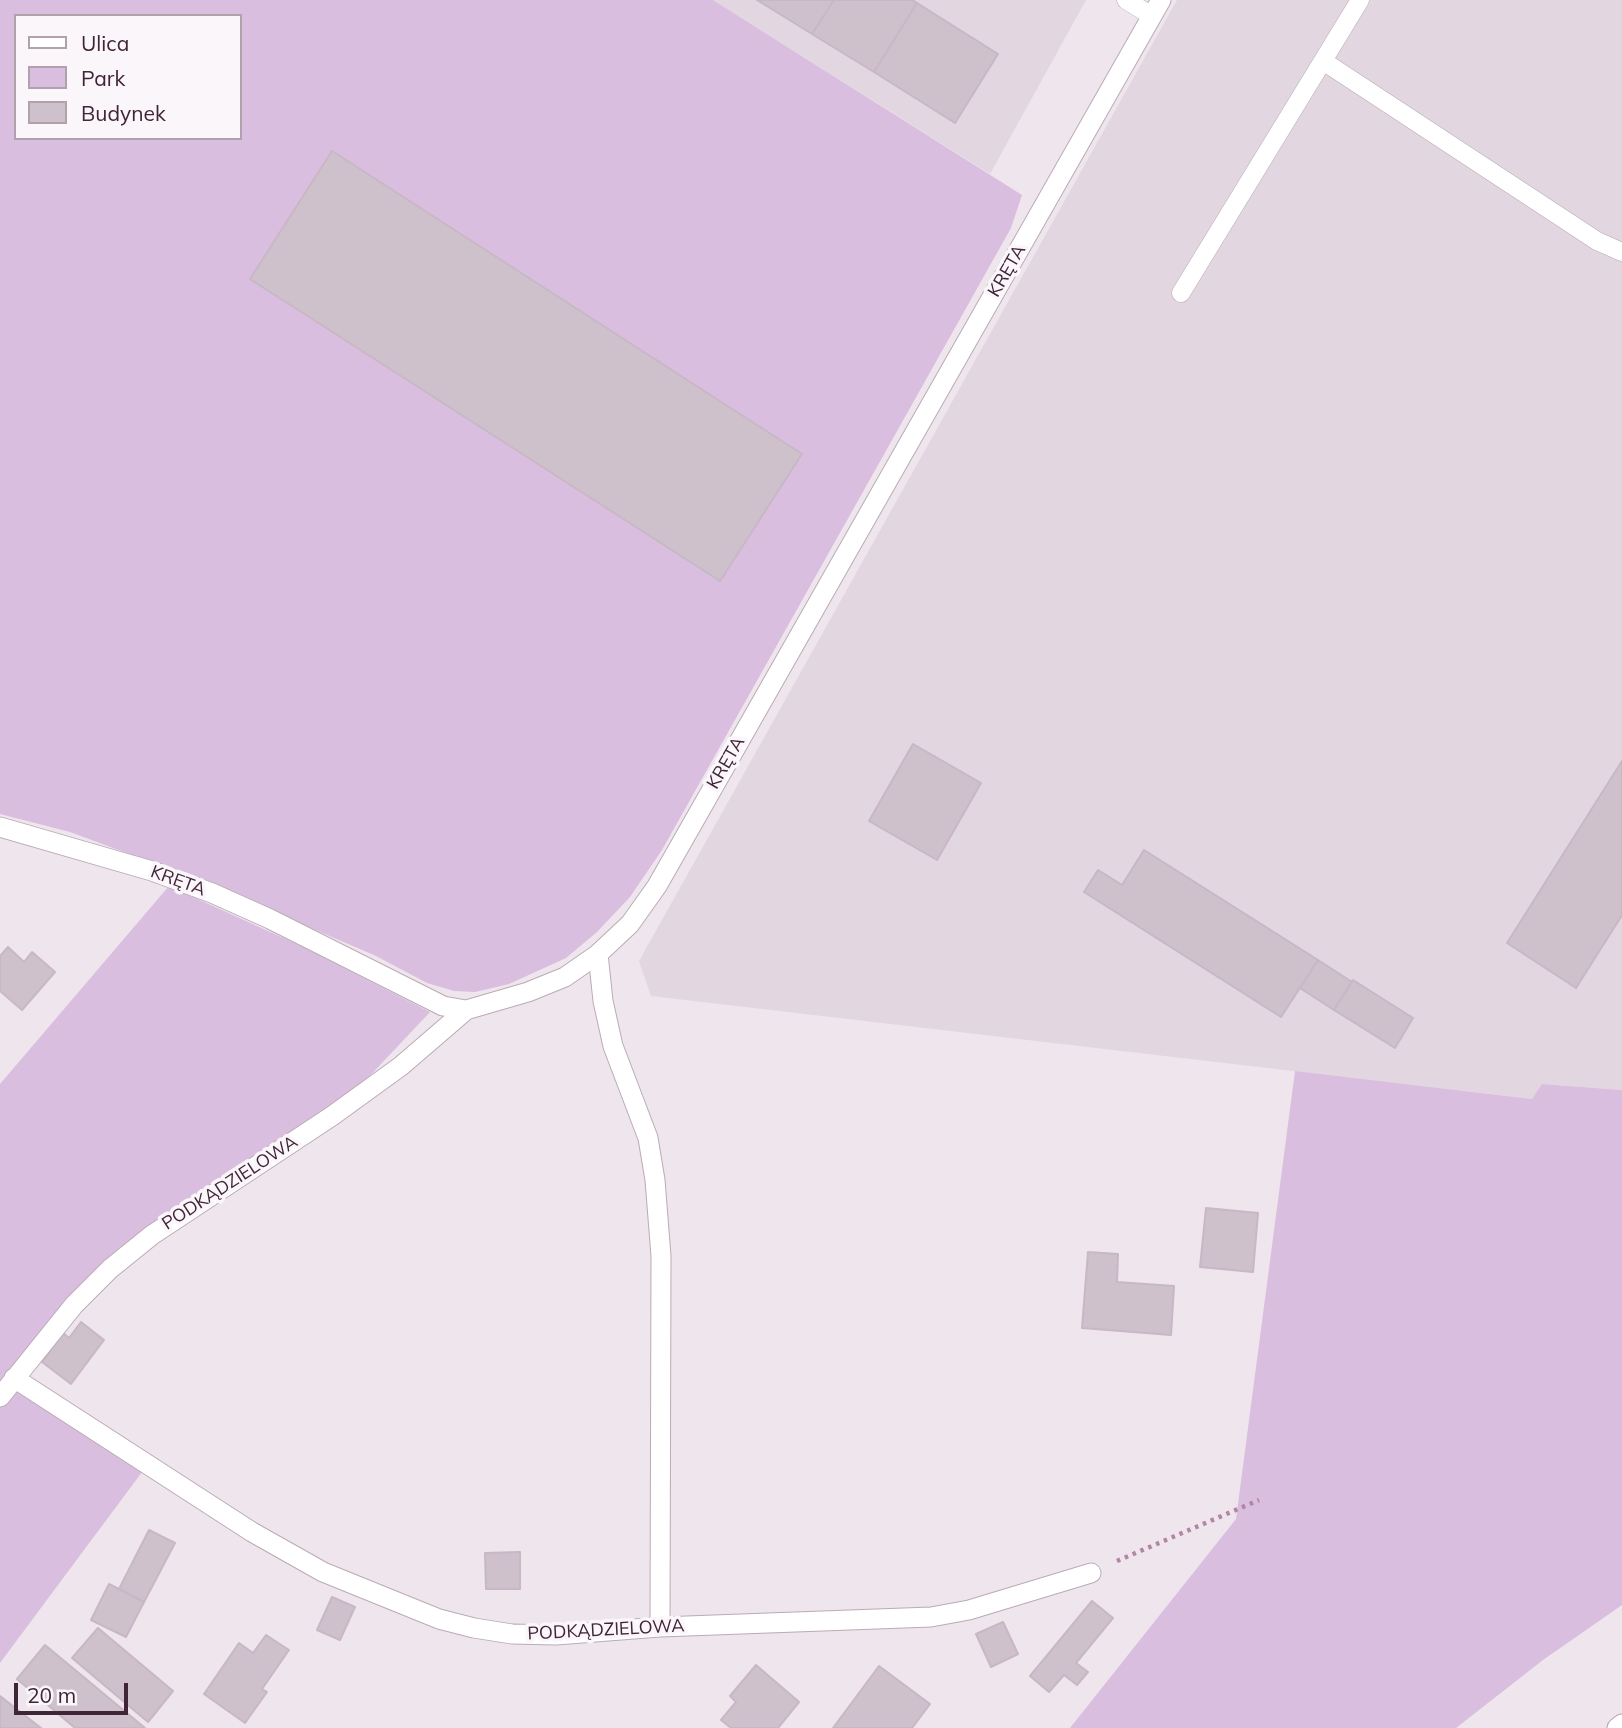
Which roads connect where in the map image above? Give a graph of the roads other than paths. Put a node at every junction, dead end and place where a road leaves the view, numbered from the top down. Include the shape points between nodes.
1 (1126, 0) edge
2 (1360, 0) edge
3 (1156, 8) edge
4 (1323, 61) junction
5 (1622, 252) edge
6 (1181, 293) dead end
7 (0, 827) edge
8 (598, 954) junction
9 (466, 1010) junction
10 (14, 1378) junction
11 (0, 1397) edge
12 (1091, 1573) road end
13 (660, 1627) junction
14 (1622, 1724) edge
15 (1618, 1728) edge

1 - 3 lane
2 - 4 lane
3 - 8 street, KRĘTA via 657,886 630,924
4 - 5 lane via 1597,241
4 - 6 lane
7 - 9 street, KRĘTA via 152,871 212,894 423,997
8 - 9 street, KRĘTA via 565,977
8 - 13 street via 613,1046 648,1138 655,1180 661,1256
9 - 10 street, PODKĄDZIELOWA via 401,1066 152,1235 110,1269
10 - 11 street, PODKĄDZIELOWA
10 - 13 street, PODKĄDZIELOWA via 253,1532 323,1572 395,1603 439,1619 512,1634
12 - 13 street, PODKĄDZIELOWA via 931,1617
14 - 15 street

